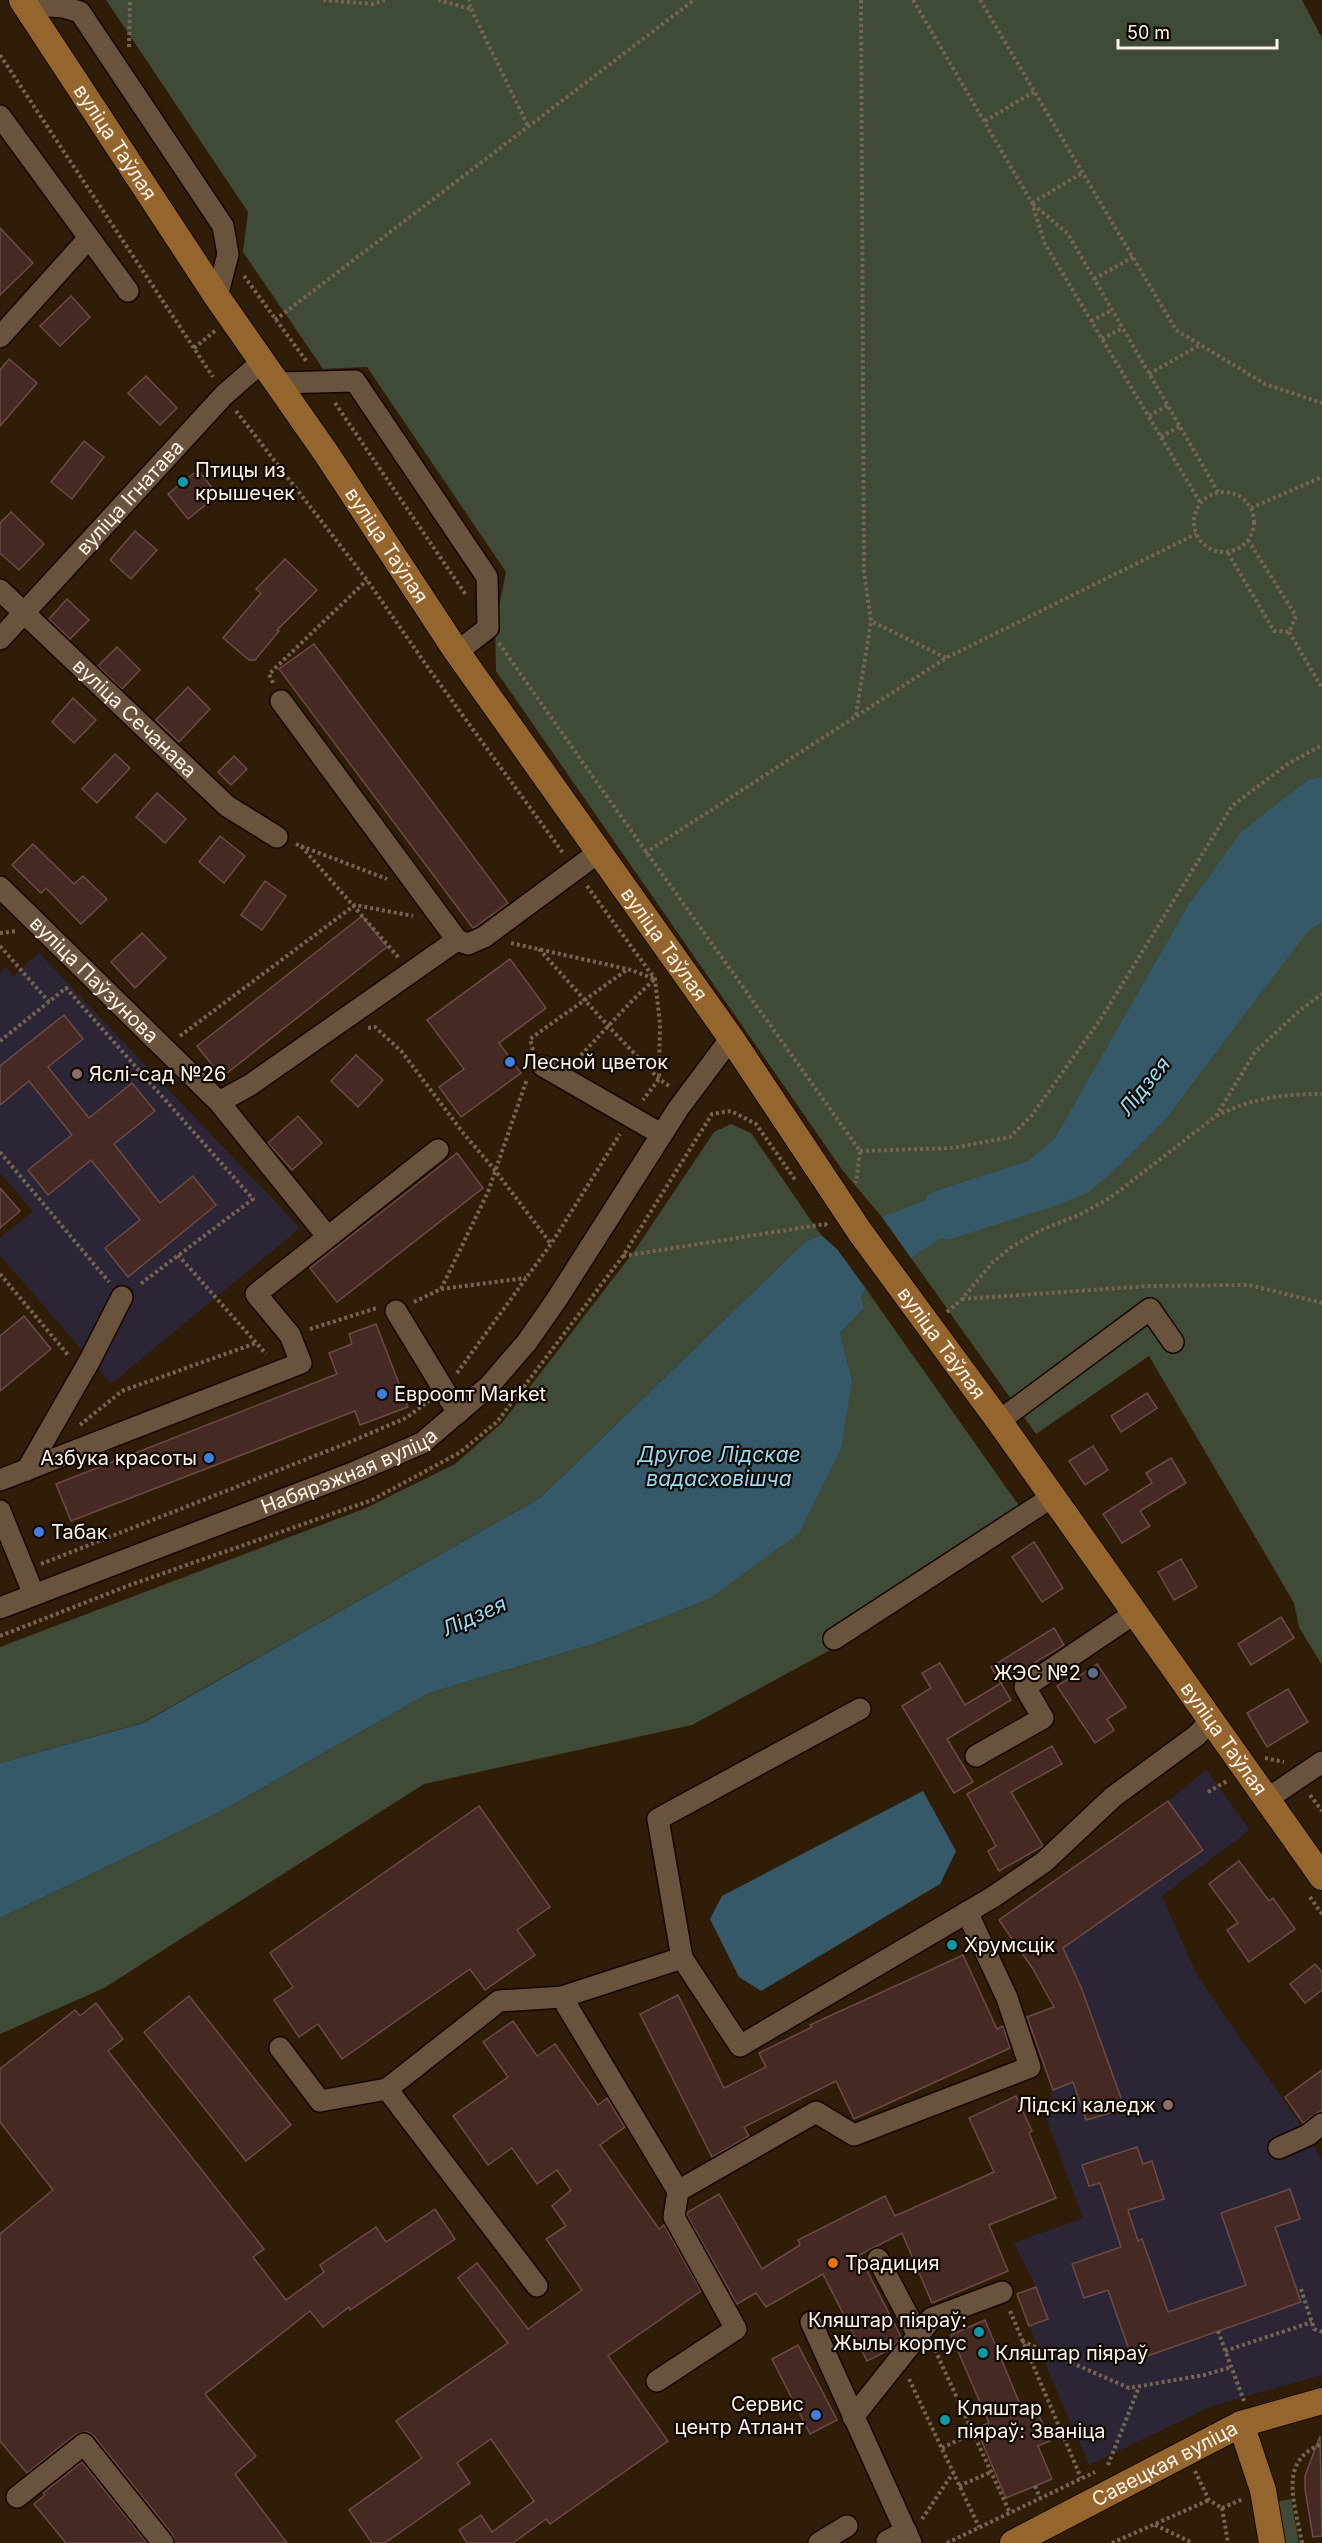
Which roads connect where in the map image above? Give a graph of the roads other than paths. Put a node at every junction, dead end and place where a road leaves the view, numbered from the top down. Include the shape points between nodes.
1 (24, 2) edge
2 (0, 116) edge
3 (90, 238) junction
4 (128, 291) dead end
5 (217, 297) junction
6 (0, 337) edge
7 (263, 361) junction
8 (278, 383) junction
9 (0, 590) edge
10 (24, 613) junction
11 (0, 639) edge
12 (457, 652) junction
13 (281, 702) road end
14 (277, 837) road end
15 (599, 852) junction
16 (0, 886) edge
17 (457, 940) junction
18 (731, 1038) junction
19 (544, 1070) road end
20 (219, 1102) junction
21 (661, 1134) junction
22 (438, 1150) dead end
23 (327, 1236) junction
24 (122, 1297) road end
25 (396, 1311) road end
26 (1173, 1342) dead end
27 (458, 1413) junction
28 (999, 1421) junction
29 (27, 1470) junction
30 (0, 1480) edge
31 (1052, 1497) junction
32 (0, 1511) edge
33 (34, 1595) junction
34 (0, 1608) edge
35 (1135, 1613) junction
36 (834, 1639) dead end
37 (860, 1709) dead end
38 (1211, 1720) junction
39 (976, 1756) dead end
40 (1322, 1762) edge
41 (1267, 1799) junction
42 (1322, 1877) edge
43 (967, 1912) junction
44 (682, 1958) junction
45 (567, 2006) dead end
46 (280, 2048) dead end
47 (387, 2089) junction
48 (1322, 2124) edge
49 (1280, 2148) dead end
50 (678, 2191) junction
51 (878, 2259) dead end
52 (537, 2286) dead end
53 (1002, 2292) road end
54 (811, 2322) dead end
55 (922, 2333) junction
56 (657, 2381) dead end
57 (1322, 2401) edge
58 (1243, 2414) junction
59 (853, 2418) junction
60 (17, 2497) dead end
61 (847, 2526) dead end
62 (903, 2538) edge
63 (163, 2543) edge
64 (819, 2543) edge
65 (1013, 2543) edge
66 (1272, 2543) edge

1 - 5 main road, вуліца Таўлая
1 - 5 street via 80,12 223,226 228,254
2 - 3 street
3 - 4 street
3 - 6 street
5 - 7 main road, вуліца Таўлая
7 - 8 main road, вуліца Таўлая
7 - 10 street, вуліца Ігнатава via 224,395
8 - 12 main road, вуліца Таўлая
8 - 12 street via 355,381 487,578 488,628
9 - 10 street, вуліца Сечанава
10 - 11 street, вуліца Ігнатава
10 - 14 street, вуліца Сечанава via 227,806
12 - 15 main road, вуліца Таўлая
13 - 17 street
15 - 17 street via 484,937 468,944
15 - 18 main road, вуліца Таўлая
16 - 20 street, вуліца Паўзунова
17 - 20 street via 250,1085
18 - 21 street, Набярэжная вуліца
18 - 28 main road, вуліца Таўлая via 860,1232
19 - 21 street
20 - 23 street, вуліца Паўзунова
21 - 27 street, Набярэжная вуліца via 527,1342 489,1386
22 - 23 street
23 - 29 street via 256,1294 290,1335 301,1363
24 - 29 street
25 - 27 street
26 - 28 street via 1150,1309
27 - 33 street, Набярэжная вуліца via 422,1443 387,1459
28 - 31 main road, вуліца Таўлая
29 - 30 street
31 - 35 main road, вуліца Таўлая
31 - 36 street
32 - 33 street
33 - 34 street, Набярэжная вуліца
35 - 38 main road, вуліца Таўлая
35 - 39 street via 1025,1687 1043,1718
37 - 44 street via 658,1820
38 - 41 main road, вуліца Таўлая
38 - 43 street via 1196,1736 1113,1797 1044,1862
40 - 41 street
41 - 42 main road, вуліца Таўлая
43 - 44 street via 740,2046
43 - 50 street via 1007,1998 1030,2067 855,2135 816,2112
44 - 47 street via 562,1997 499,2001
45 - 50 street
46 - 47 street via 320,2101
47 - 52 street
48 - 49 street
50 - 56 street via 674,2217 736,2329
51 - 55 street
53 - 55 street via 932,2318
54 - 59 street
55 - 59 street
57 - 58 main road, Савецкая вуліца
58 - 65 main road, Савецкая вуліца
58 - 66 main road
59 - 62 street
60 - 63 street via 84,2444
61 - 64 street

